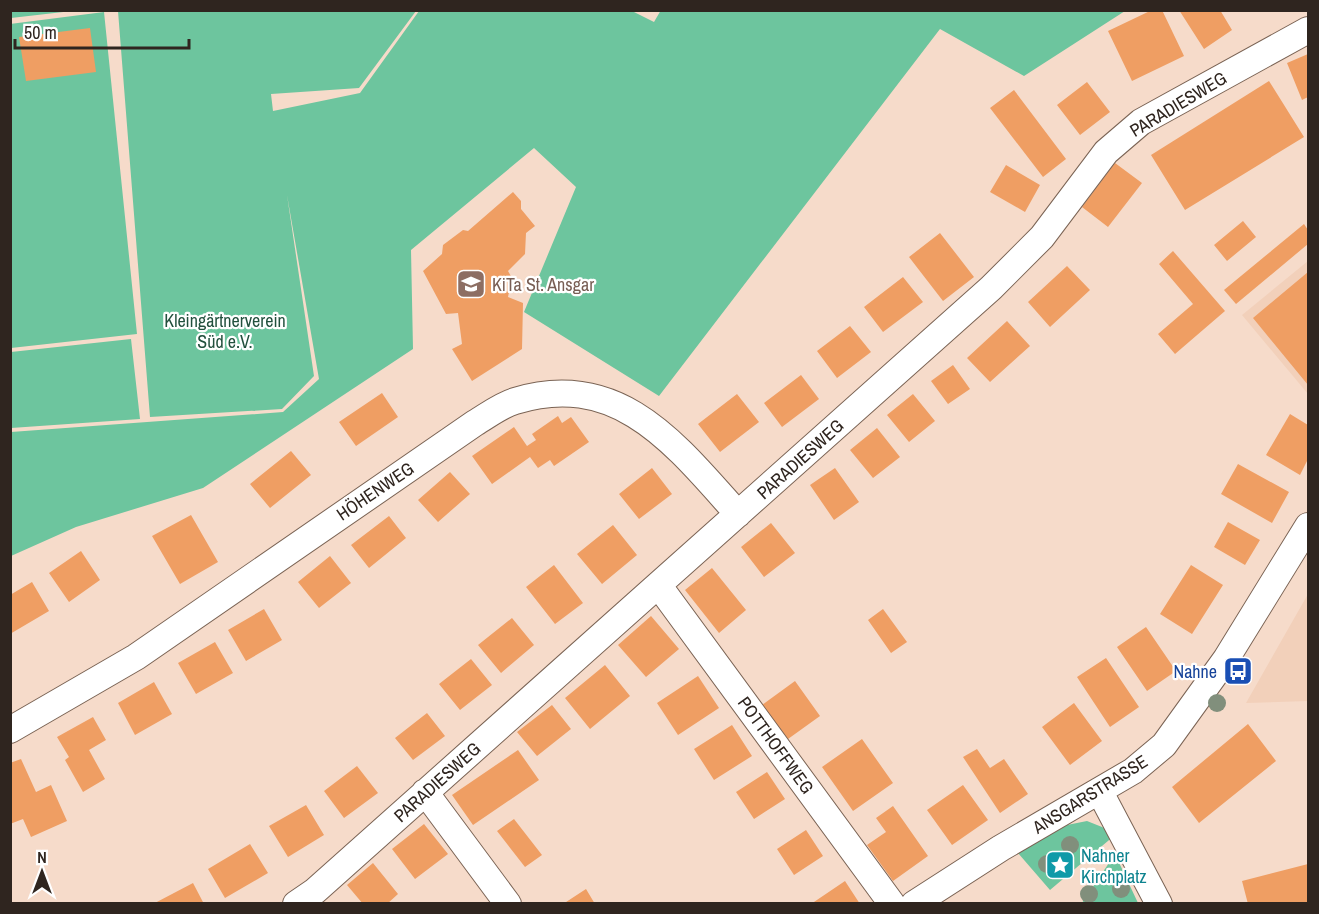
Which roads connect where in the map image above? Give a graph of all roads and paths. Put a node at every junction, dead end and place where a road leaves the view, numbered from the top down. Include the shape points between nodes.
1 (1308, 30) edge
2 (738, 514) junction
3 (1308, 525) edge
4 (659, 586) junction
5 (10, 730) edge
6 (425, 792) junction
7 (1100, 792) junction
8 (296, 903) edge
9 (508, 903) edge
10 (892, 903) edge
11 (914, 903) edge
12 (1159, 903) edge

1 - 2 street, PARADIESWEG via 1141,122 1106,152 1042,237 991,288
2 - 4 street, PARADIESWEG
2 - 5 street, HÖHENWEG via 682,452 636,413 596,398 554,392 513,401 475,423 136,657
3 - 7 street, ANSGARSTRASSE via 1226,659 1164,745
4 - 6 street, PARADIESWEG
4 - 10 street, POTTHOFFWEG
6 - 8 street, PARADIESWEG via 315,891
6 - 9 street
7 - 11 street, ANSGARSTRASSE
7 - 12 street

